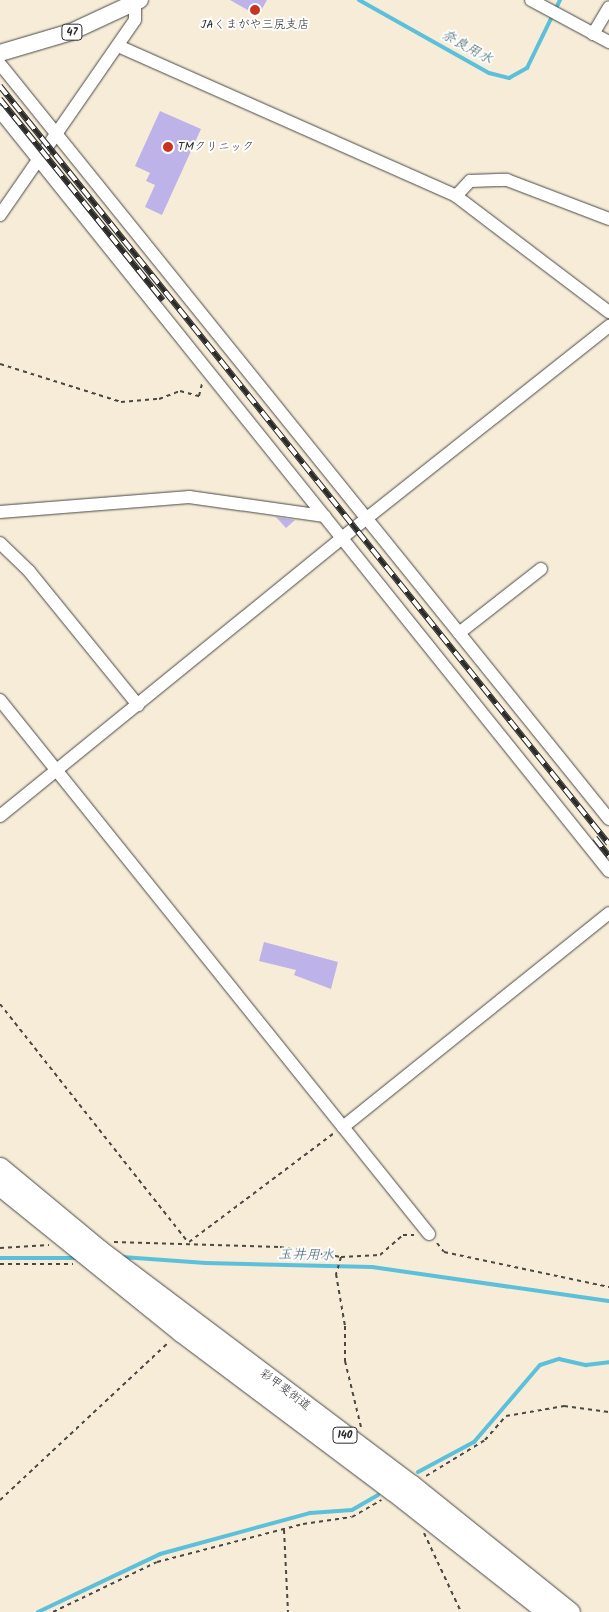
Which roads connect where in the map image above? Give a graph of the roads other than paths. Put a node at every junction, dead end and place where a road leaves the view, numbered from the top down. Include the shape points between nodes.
1 (531, 0) edge
2 (137, 1) edge
3 (609, 7) edge
4 (593, 34) junction
5 (609, 42) edge
6 (118, 46) junction
7 (0, 53) edge
8 (0, 64) edge
9 (0, 112) edge
10 (57, 131) junction
11 (37, 159) junction
12 (456, 196) junction
13 (0, 215) edge
14 (609, 219) edge
15 (609, 312) edge
16 (609, 326) edge
17 (0, 512) edge
18 (325, 516) junction
19 (367, 520) junction
20 (343, 537) junction
21 (0, 543) edge
22 (541, 569) dead end
23 (459, 633) junction
24 (0, 700) edge
25 (138, 705) junction
26 (57, 770) junction
27 (0, 816) edge
28 (609, 819) edge
29 (609, 871) edge
30 (609, 913) edge
31 (343, 1127) junction
32 (0, 1167) edge
33 (0, 1186) edge
34 (429, 1234) road end
35 (86, 1250) junction
36 (558, 1610) edge

1 - 4 street
2 - 6 street via 135,20
2 - 7 main road, 47 via 72,32
3 - 4 street
4 - 5 street
6 - 10 street
6 - 12 street
8 - 10 street
9 - 11 street
10 - 11 street
10 - 19 street
11 - 13 street
11 - 18 street
12 - 14 street via 470,181 508,180
12 - 15 street
16 - 19 street
17 - 18 street via 189,497
18 - 20 street
19 - 20 street
19 - 23 street
20 - 25 street
20 - 29 street
21 - 25 street via 30,571
22 - 23 street
23 - 28 street
24 - 26 street
25 - 26 street
26 - 27 street
26 - 31 street
30 - 31 street
31 - 34 street
32 - 35 highway, 彩甲斐街道 / 140
33 - 35 highway, 彩甲斐街道 / 140
35 - 36 highway, 彩甲斐街道 / 140 via 181,1332
35 - 36 highway, 彩甲斐街道 / 140 via 117,1263 411,1484

